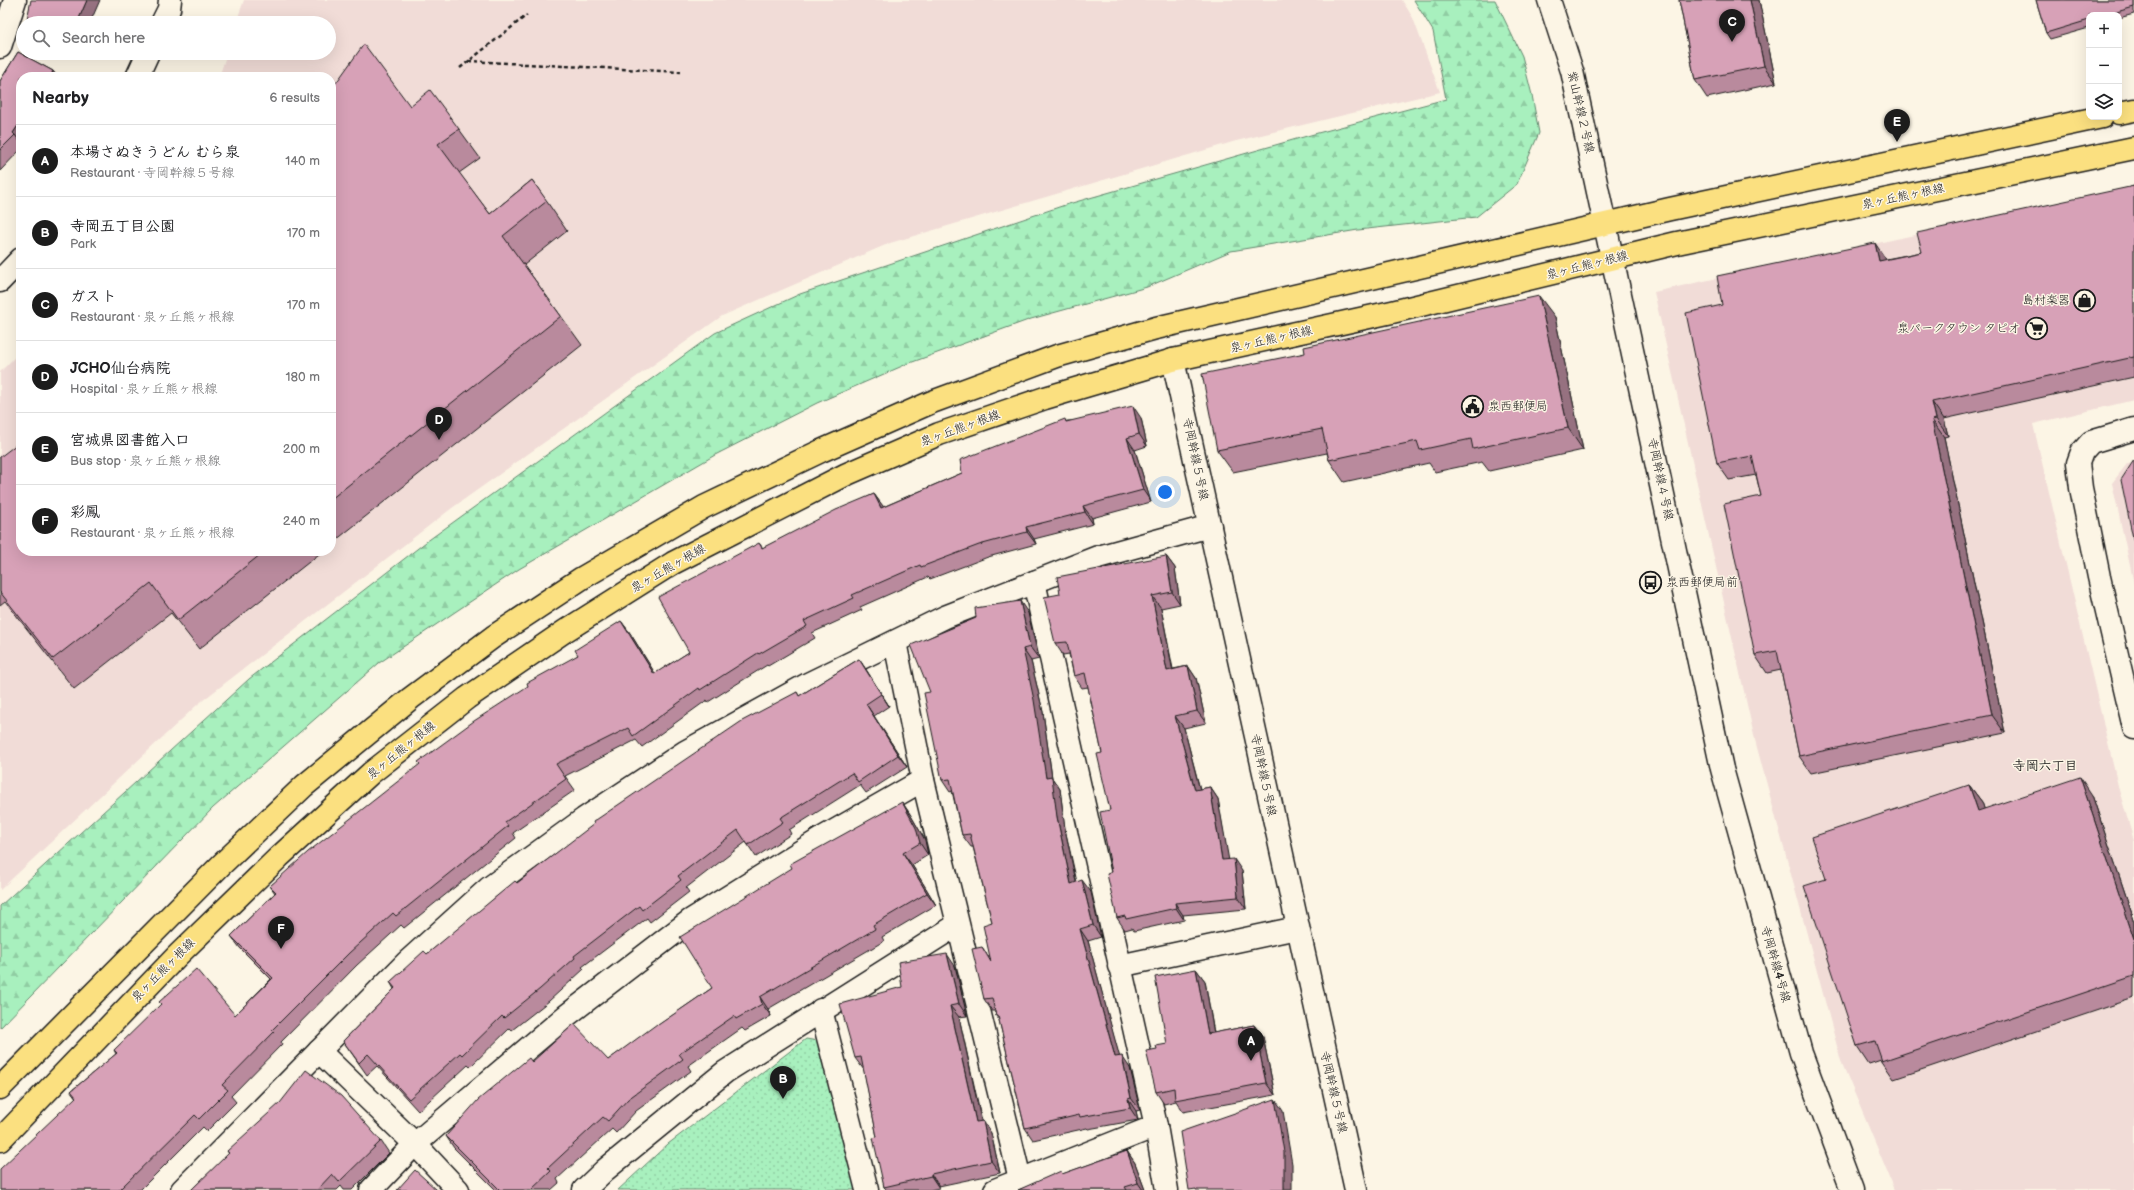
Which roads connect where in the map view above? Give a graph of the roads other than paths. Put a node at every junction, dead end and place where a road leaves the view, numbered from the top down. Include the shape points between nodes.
1 (15, 0) edge
2 (170, 0) edge
3 (1549, 0) edge
4 (165, 16) edge
5 (0, 47) edge
6 (145, 60) edge
7 (139, 72) edge
8 (2134, 110) edge
9 (2122, 112) edge
10 (2088, 120) edge
11 (2134, 148) edge
12 (1606, 225) junction
13 (1614, 259) junction
14 (16, 264) edge
15 (0, 281) edge
16 (1174, 360) junction
17 (2134, 429) edge
18 (1210, 526) junction
19 (1034, 582) junction
20 (895, 642) junction
21 (2134, 728) edge
22 (1715, 733) joint
23 (924, 780) junction
24 (958, 925) junction
25 (1297, 928) junction
26 (1120, 966) junction
27 (822, 1010) junction
28 (319, 1051) junction
29 (0, 1088) edge
30 (1156, 1126) junction
31 (0, 1140) edge
32 (415, 1144) junction
33 (1020, 1179) junction
34 (182, 1190) edge
35 (371, 1190) edge
36 (458, 1190) edge
37 (584, 1190) edge
38 (867, 1190) edge
39 (995, 1190) edge
40 (1167, 1190) edge
41 (1356, 1190) edge
42 (1852, 1190) edge

1 - 5 street
2 - 4 street
3 - 12 street, 紫山幹線２号線 via 1572,71
6 - 7 street
8 - 9 main road
10 - 12 main road
11 - 13 main road, 泉ヶ丘熊ヶ根線 via 1677,243
12 - 13 street, 寺岡幹線４号線
12 - 29 main road via 1156,328 1057,356 932,402 821,450 704,507 582,578 493,637 411,698 310,781 216,871
13 - 16 main road, 泉ヶ丘熊ヶ根線
13 - 22 street, 寺岡幹線４号線
14 - 15 street
16 - 18 street, 寺岡幹線５号線
16 - 31 main road, 泉ヶ丘熊ヶ根線 via 1045,398 939,434 847,474 673,563 565,631 455,708 372,773 290,846 177,956
17 - 21 street via 2091,442 2082,452 2078,463 2098,569
18 - 19 street via 1098,557
18 - 25 street, 寺岡幹線５号線
19 - 20 street via 945,618
19 - 26 street
20 - 23 street
20 - 28 street via 808,684 685,752 584,819 489,888 407,962
22 - 42 street, 寺岡幹線4号線 via 1722,769 1801,1053
23 - 24 street
23 - 32 street via 822,838 691,920 566,1016
24 - 27 street
24 - 33 street
25 - 26 street
25 - 41 street, 寺岡幹線５号線
26 - 30 street
27 - 37 street via 724,1072
27 - 38 street
28 - 32 street
28 - 34 street
30 - 33 street
30 - 40 street
32 - 35 street
32 - 36 street
33 - 39 street

